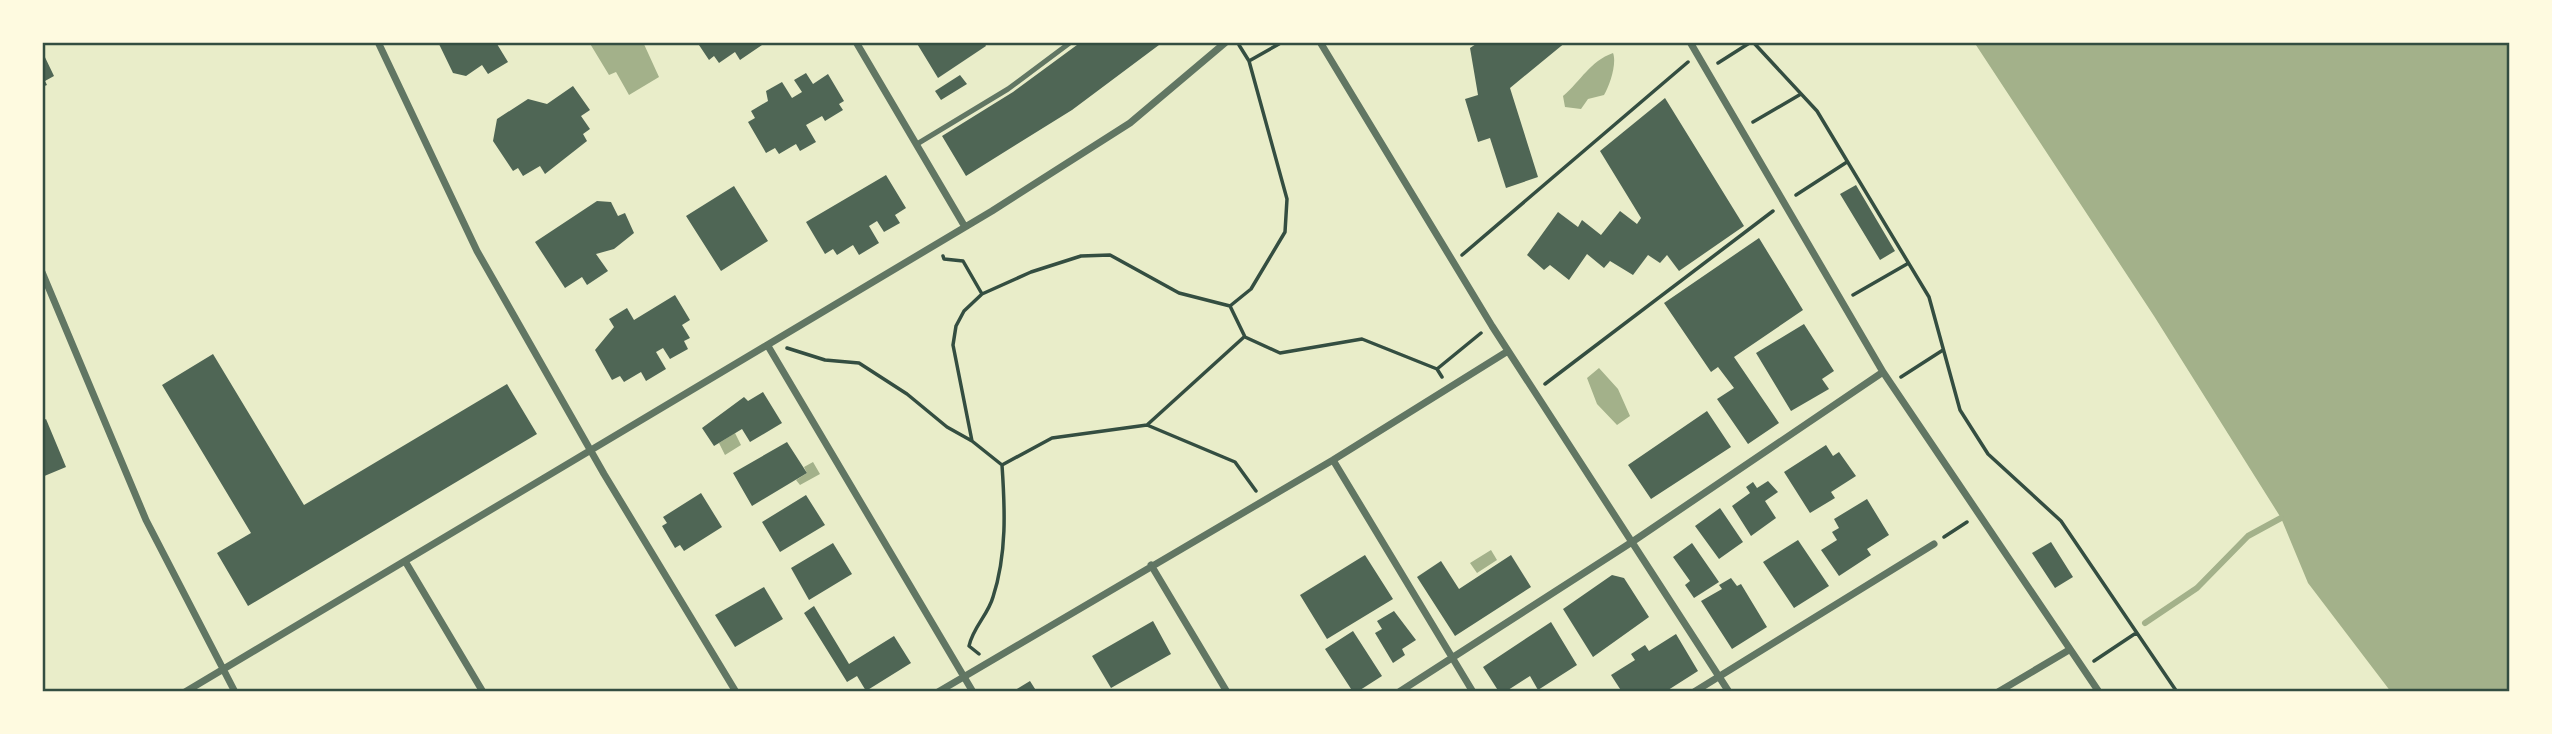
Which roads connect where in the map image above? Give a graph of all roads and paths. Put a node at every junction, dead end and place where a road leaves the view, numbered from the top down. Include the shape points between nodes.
1 (378, 42) edge
2 (856, 42) edge
3 (1071, 42) edge
4 (1226, 42) edge
5 (1237, 42) edge
6 (1320, 42) edge
7 (1690, 42) edge
8 (1752, 42) edge
9 (1279, 44) dead end
10 (1697, 53) junction
11 (1249, 61) junction
12 (1707, 70) junction
13 (1802, 94) junction
14 (1742, 128) junction
15 (917, 144) junction
16 (1847, 162) junction
17 (1786, 202) junction
18 (965, 227) junction
19 (938, 244) junction
20 (1453, 262) junction
21 (1908, 263) junction
22 (42, 272) edge
23 (982, 294) junction
24 (1842, 301) junction
25 (1230, 306) junction
26 (1492, 326) junction
27 (1245, 337) junction
28 (768, 346) junction
29 (1943, 350) junction
30 (1508, 351) junction
31 (1437, 369) junction
32 (1884, 372) junction
33 (1891, 384) junction
34 (1449, 388) junction
35 (1535, 392) junction
36 (1147, 425) junction
37 (972, 441) junction
38 (591, 450) junction
39 (1333, 460) junction
40 (1002, 465) junction
41 (1261, 501) junction
42 (1978, 514) junction
43 (1632, 542) junction
44 (1934, 544) joint
45 (405, 561) junction
46 (1151, 565) junction
47 (2136, 633) junction
48 (2069, 650) junction
49 (1452, 658) junction
50 (987, 663) junction
51 (224, 669) junction
52 (2082, 669) junction
53 (964, 677) junction
54 (1719, 677) junction
55 (185, 692) edge
56 (235, 692) edge
57 (483, 692) edge
58 (736, 692) edge
59 (938, 692) edge
60 (973, 692) edge
61 (1227, 692) edge
62 (1399, 692) edge
63 (1473, 692) edge
64 (1694, 692) edge
65 (1729, 692) edge
66 (1998, 692) edge
67 (2099, 692) edge
68 (2177, 692) edge

1 - 38 street via 477,251
2 - 15 street
3 - 15 lane via 1008,89
4 - 18 street via 1130,123
5 - 11 path
6 - 20 street
7 - 10 street
8 - 12 path
8 - 13 path
9 - 11 path
10 - 12 street
10 - 20 path
11 - 25 path via 1287,199 1285,232 1251,289
12 - 14 street
13 - 14 path
13 - 16 path
14 - 17 street
15 - 18 street
16 - 17 path
16 - 21 path
17 - 24 street
17 - 35 path
18 - 19 street
19 - 23 path via 944,259 963,261
19 - 28 street
20 - 26 street
21 - 24 path
21 - 29 path via 1929,297
22 - 51 street via 146,520
23 - 25 path via 1081,256 1110,255 1179,293
23 - 37 path via 956,326 953,345
24 - 32 street
25 - 27 path
26 - 30 street
26 - 31 path
27 - 31 path via 1280,353 1362,339
27 - 36 path
28 - 37 path via 859,363
28 - 38 street
28 - 53 street
29 - 33 path
29 - 47 path via 1960,410 1988,454 2061,521
30 - 34 street
30 - 35 street
31 - 34 path
32 - 33 street
32 - 43 street
33 - 42 street
34 - 39 street
35 - 43 street
36 - 40 path via 1052,438
36 - 41 path via 1235,462
37 - 40 path
38 - 45 street
38 - 58 street
39 - 41 street
39 - 49 street
40 - 50 path via 1006,523 993,597 972,632 970,646
41 - 46 street
42 - 44 path
42 - 48 street
43 - 49 street
43 - 54 street
44 - 54 street
45 - 51 street
45 - 57 street
46 - 50 street
46 - 61 street
47 - 52 path
47 - 68 path
48 - 52 street
48 - 66 street
49 - 62 street
49 - 63 street
50 - 53 street
51 - 55 street
51 - 56 street
52 - 67 street
53 - 59 street
53 - 60 street
54 - 64 street
54 - 65 street

